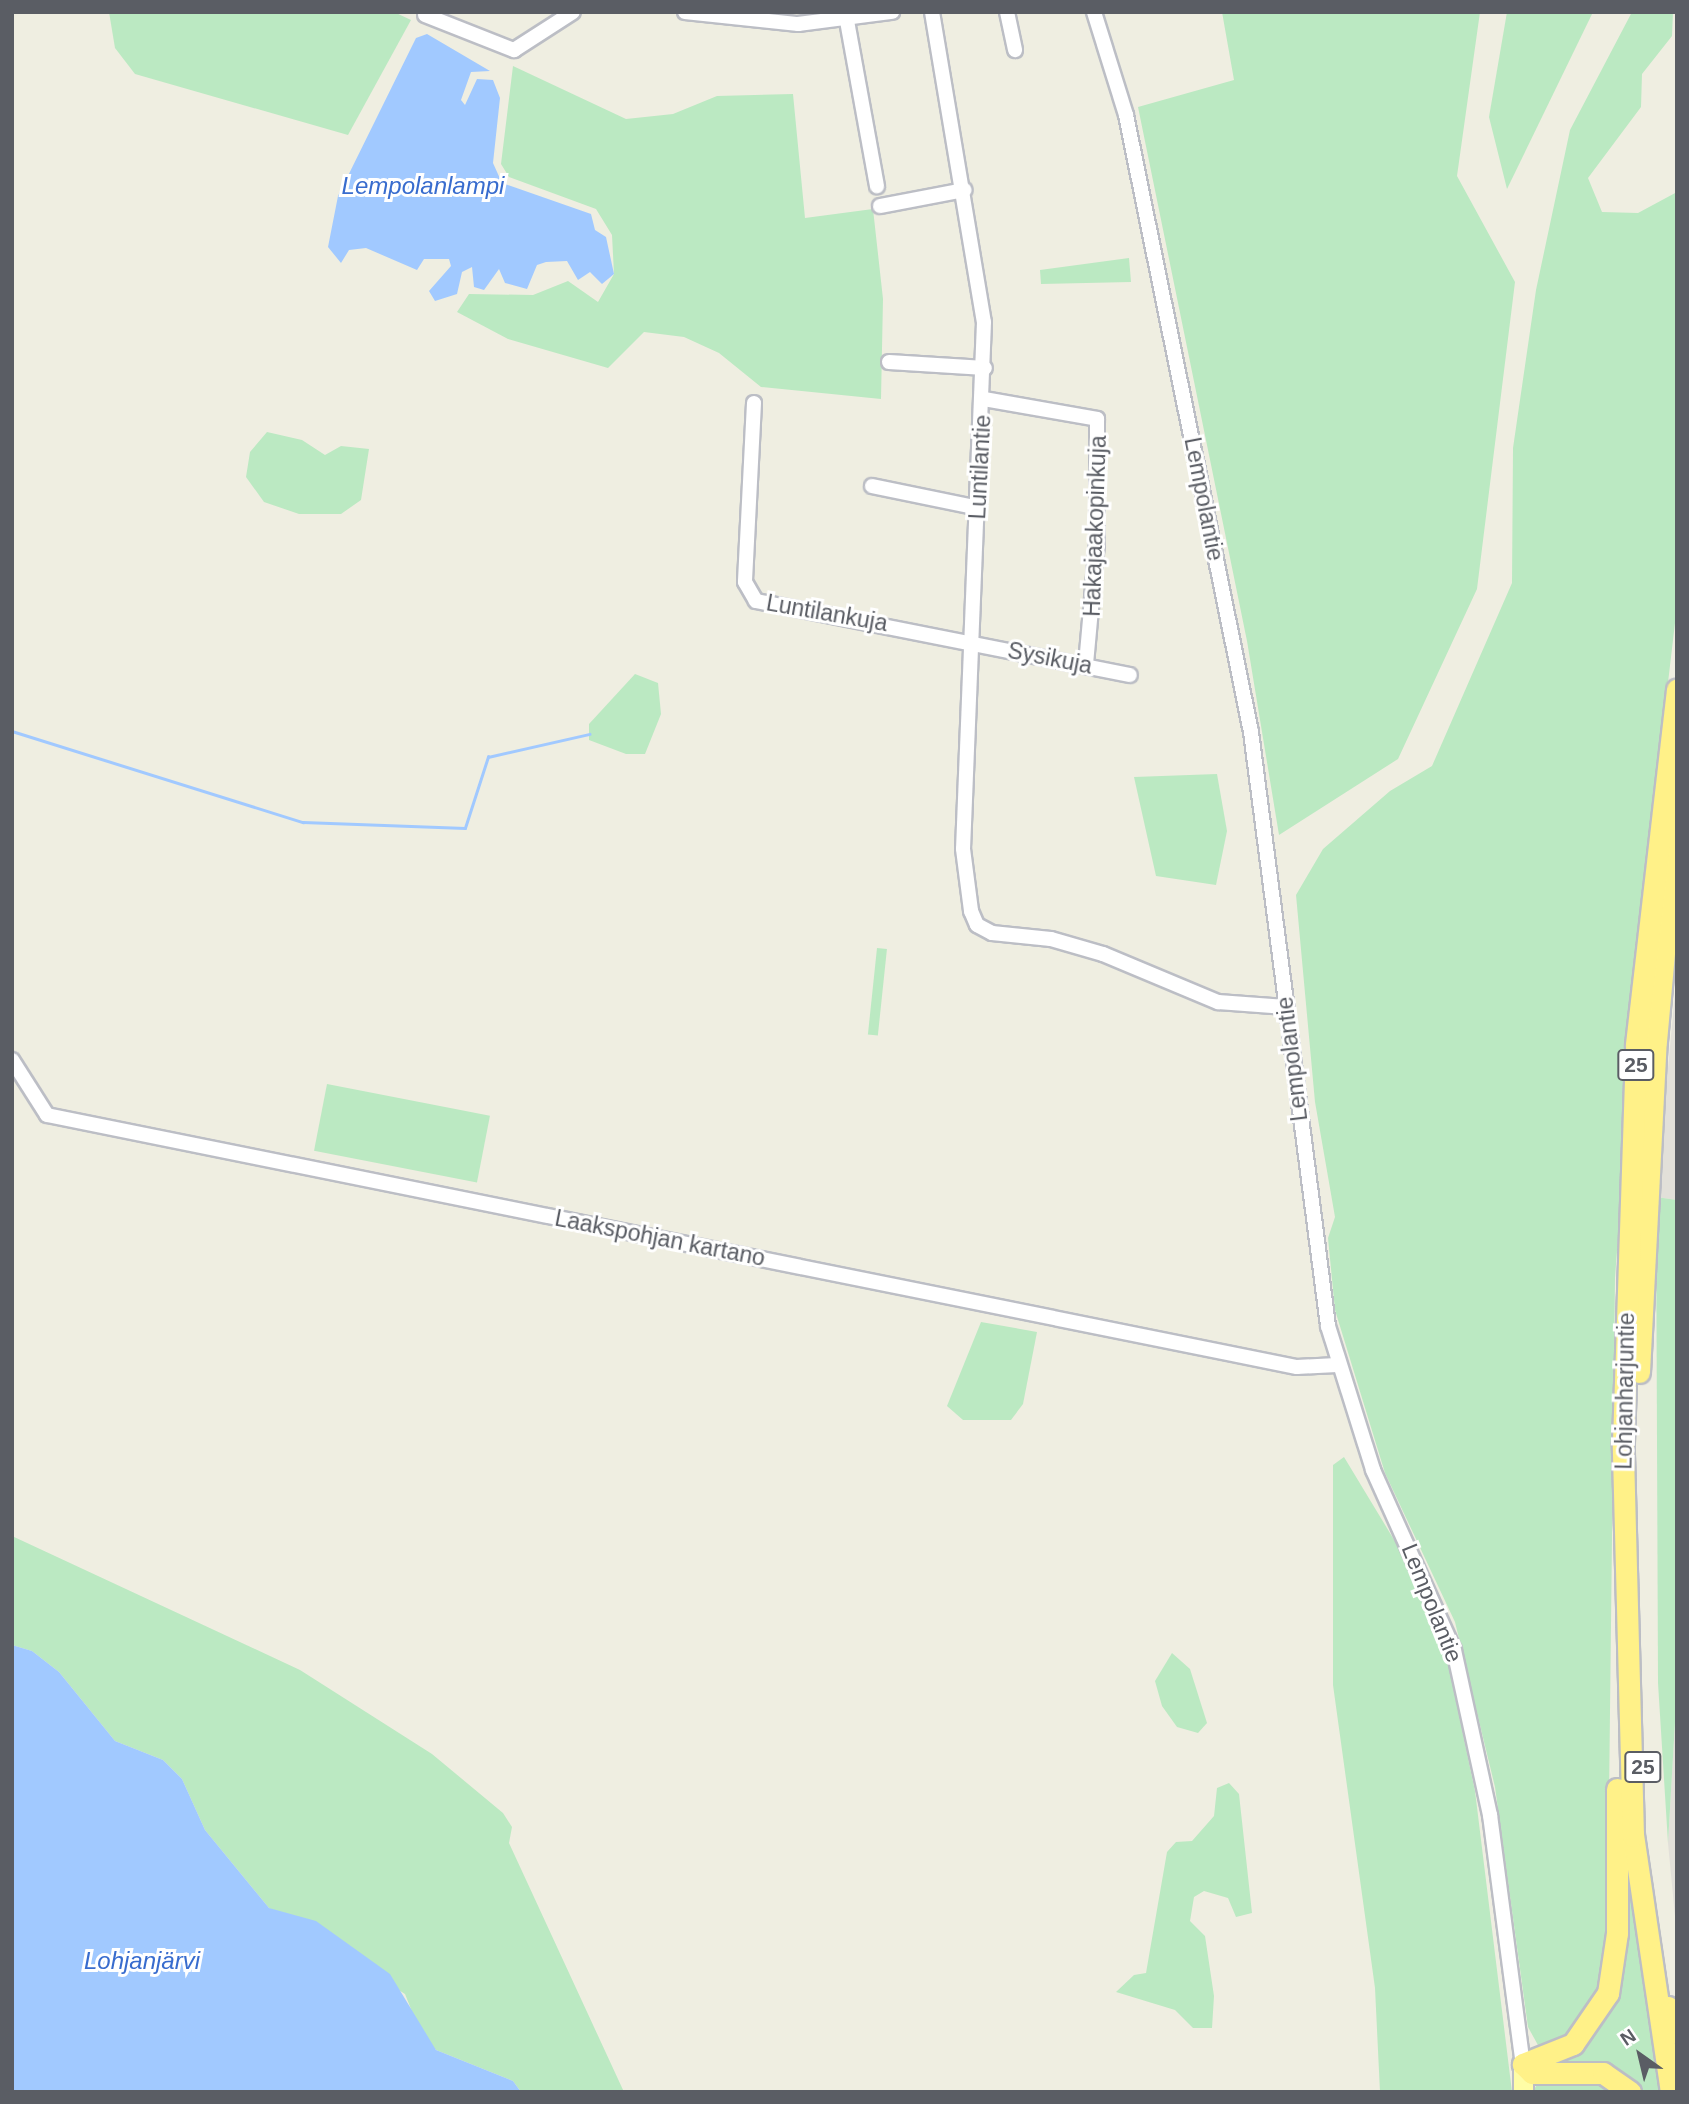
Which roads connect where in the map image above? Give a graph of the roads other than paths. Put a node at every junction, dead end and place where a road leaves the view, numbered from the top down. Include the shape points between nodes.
1 (573, 12) edge
2 (685, 12) edge
3 (892, 12) edge
4 (932, 12) edge
5 (1007, 12) edge
6 (1094, 12) edge
7 (425, 15) dead end
8 (846, 21) junction
9 (1016, 50) dead end
10 (877, 186) dead end
11 (964, 190) junction
12 (880, 206) dead end
13 (889, 362) dead end
14 (985, 368) junction
15 (984, 399) junction
16 (754, 403) dead end
17 (872, 486) dead end
18 (979, 508) junction
19 (970, 642) junction
20 (1086, 665) junction
21 (1130, 675) dead end
22 (1677, 689) edge
23 (1677, 809) edge
24 (1286, 1007) junction
25 (12, 1060) edge
26 (1337, 1365) junction
27 (1625, 1651) junction
28 (1668, 2007) junction
29 (1677, 2032) edge
30 (1677, 2054) edge
31 (1523, 2064) junction
32 (1523, 2092) edge
33 (1630, 2092) edge
34 (1671, 2092) edge

1 - 7 street via 514,50
2 - 8 street via 745,22
3 - 8 street
4 - 11 street, Luntilantie
5 - 9 street
6 - 24 street, Lempolantie via 1126,115 1242,686
8 - 10 street
11 - 12 street
11 - 14 street, Luntilantie via 981,286
13 - 14 street
14 - 15 street, Luntilantie
15 - 18 street, Luntilantie
15 - 20 street, Hakajaakopinkuja via 1097,419 1097,543
16 - 19 street, Luntilankuja via 746,582 757,601
17 - 18 street
18 - 19 street, Luntilantie
19 - 20 street, Sysikuja
19 - 24 street, Luntilantie via 963,849 977,925 1103,954 1218,1002
20 - 21 street, Sysikuja
22 - 27 highway, Lohjanharjuntie / 25 via 1636,1044 1623,1443
23 - 28 highway, Lohjanharjuntie / 25 via 1656,1041 1636,1443 1642,1744
24 - 26 street, Lempolantie via 1315,1253
25 - 26 street, Laakspohjan kartano via 47,1115 1297,1367
26 - 31 street, Lempolantie via 1373,1470 1454,1650 1490,1815
27 - 31 highway via 1617,1686 1618,1933 1608,1993 1573,2043
27 - 34 highway, Lohjanharjuntie / 25 via 1633,1836
28 - 29 highway
28 - 30 highway, Lohjanharjuntie / 25
31 - 32 main road, Lempolantie
31 - 33 highway via 1532,2073 1603,2073

